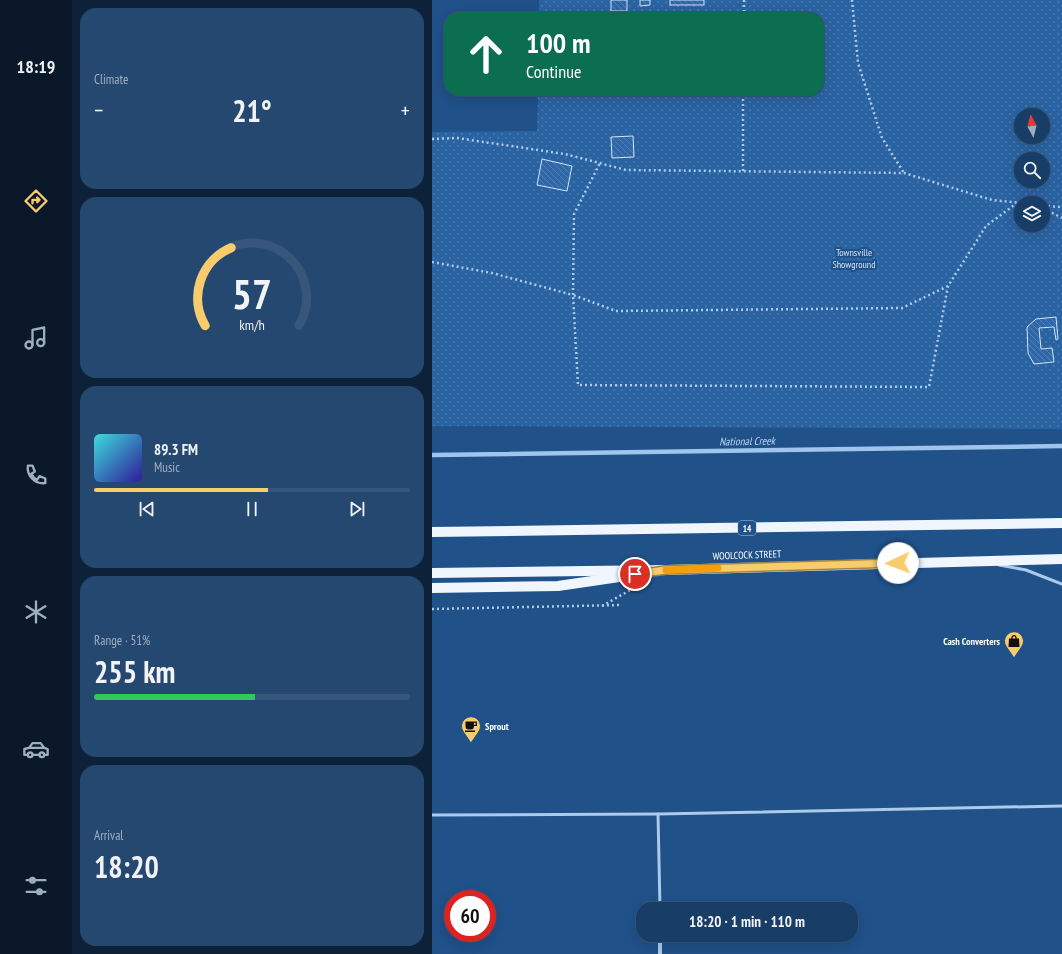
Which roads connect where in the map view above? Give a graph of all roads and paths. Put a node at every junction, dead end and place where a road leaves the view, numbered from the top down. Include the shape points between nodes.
1 (744, 0) edge
2 (852, 0) edge
3 (744, 12) edge
4 (743, 96) edge
5 (432, 139) edge
6 (600, 163) junction
7 (743, 171) junction
8 (904, 173) junction
9 (1014, 203) edge
10 (1014, 205) edge
11 (1050, 207) edge
12 (1062, 207) edge
13 (1050, 211) edge
14 (1062, 218) edge
15 (432, 262) edge
16 (948, 286) junction
17 (573, 295) junction
18 (1062, 523) edge
19 (432, 532) edge
20 (1062, 559) edge
21 (975, 560) junction
22 (666, 570) junction
23 (432, 573) edge
24 (646, 581) dead end
25 (1062, 584) edge
26 (432, 588) edge
27 (622, 605) dead end
28 (601, 606) junction
29 (432, 609) edge
30 (1062, 806) edge
31 (658, 814) junction
32 (432, 815) edge
33 (660, 902) edge
34 (660, 942) edge
35 (660, 954) edge

1 - 3 path
2 - 8 path via 858,63 882,138
4 - 7 path
5 - 6 path via 457,138 565,154
6 - 7 path via 626,170
6 - 17 path via 574,214
7 - 8 path
8 - 9 path via 992,200
10 - 16 path via 986,226
11 - 12 path
13 - 14 path
15 - 17 path
16 - 17 path via 902,308 616,311
16 - 17 path via 929,387 578,385
18 - 19 main road, 14
20 - 21 main road, WOOLCOCK STREET
21 - 22 main road, WOOLCOCK STREET
21 - 25 lane via 1026,570
22 - 23 main road, WOOLCOCK STREET
22 - 26 main road via 558,586
24 - 28 path
27 - 28 path
28 - 29 path
30 - 31 lane
31 - 32 lane
31 - 33 lane
34 - 35 street

